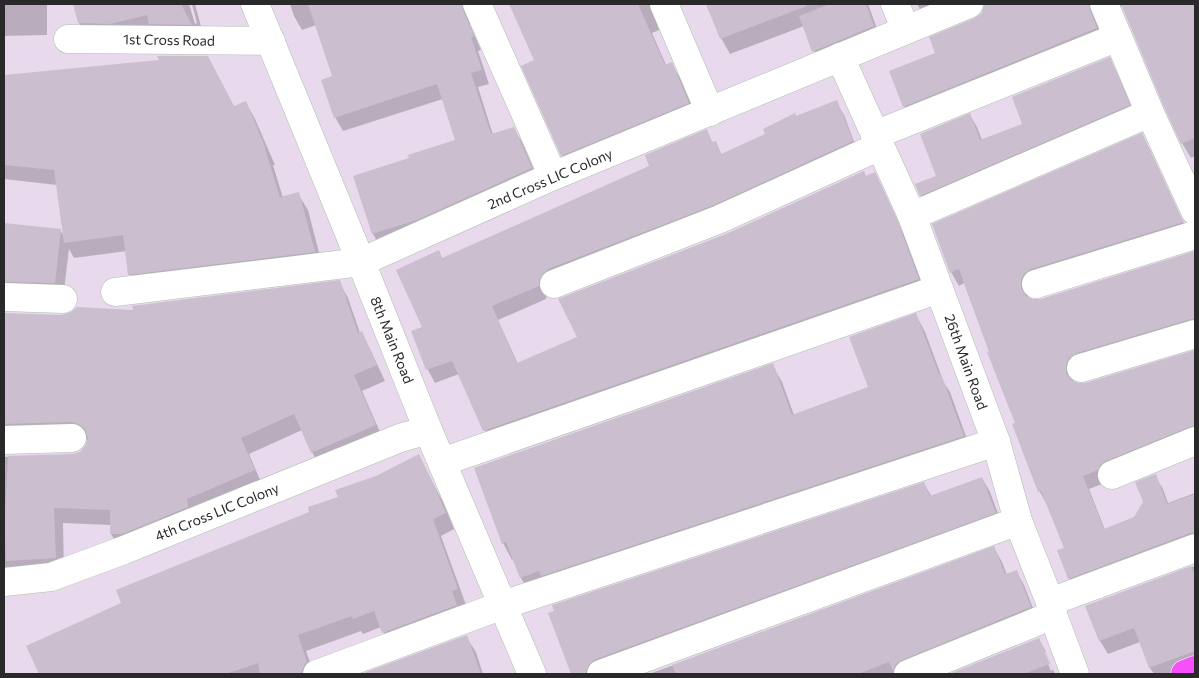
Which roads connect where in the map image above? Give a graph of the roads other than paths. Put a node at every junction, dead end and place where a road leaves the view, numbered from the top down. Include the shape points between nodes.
1 (255, 4) edge
2 (477, 4) edge
3 (664, 4) edge
4 (895, 4) edge
5 (969, 4) edge
6 (1104, 4) edge
7 (906, 30) junction
8 (1118, 37) junction
9 (68, 39) dead end
10 (271, 41) junction
11 (840, 57) junction
12 (710, 112) junction
13 (1150, 113) junction
14 (878, 140) junction
15 (553, 176) junction
16 (1195, 211) edge
17 (912, 216) junction
18 (1195, 235) edge
19 (361, 262) junction
20 (554, 284) dead end
21 (1036, 284) dead end
22 (939, 289) junction
23 (115, 292) dead end
24 (4, 297) edge
25 (63, 299) dead end
26 (1195, 334) edge
27 (1082, 368) dead end
28 (428, 430) junction
29 (72, 438) dead end
30 (4, 440) edge
31 (1195, 441) edge
32 (996, 442) junction
33 (442, 462) junction
34 (1112, 474) dead end
35 (1018, 520) junction
36 (1195, 548) edge
37 (4, 582) edge
38 (503, 605) junction
39 (1051, 608) junction
40 (1195, 670) edge
41 (317, 674) edge
42 (532, 674) edge
43 (600, 674) edge
44 (908, 674) edge
45 (1075, 674) edge
46 (1185, 674) edge

1 - 10 street, 8th Main Road
2 - 15 street
3 - 12 street
4 - 7 street
5 - 7 street, 2nd Cross LIC Colony
6 - 8 street
7 - 11 street, 2nd Cross LIC Colony
8 - 13 street
8 - 14 street
9 - 10 street, 1st Cross Road
10 - 19 street, 8th Main Road
11 - 12 street, 2nd Cross LIC Colony
11 - 14 street, 26th Main Road
12 - 15 street, 2nd Cross LIC Colony
13 - 16 street
13 - 17 street
14 - 17 street, 26th Main Road
14 - 20 street via 720,219
15 - 19 street, 2nd Cross LIC Colony
17 - 22 street, 26th Main Road
18 - 21 street
19 - 23 street, 2nd Cross LIC Colony
19 - 28 street, 8th Main Road
22 - 32 street, 26th Main Road
22 - 33 street
24 - 25 street
26 - 27 street
28 - 33 street, 8th Main Road
28 - 37 street, 4th Cross LIC Colony via 400,438 51,577
29 - 30 street
31 - 34 street
32 - 35 street, 26th Main Road
32 - 38 street
33 - 38 street, 8th Main Road
35 - 39 street, 26th Main Road
35 - 43 street
36 - 39 street
38 - 41 street
38 - 42 street, 8th Main Road
39 - 44 street
39 - 45 street, 26th Main Road
40 - 46 main road

